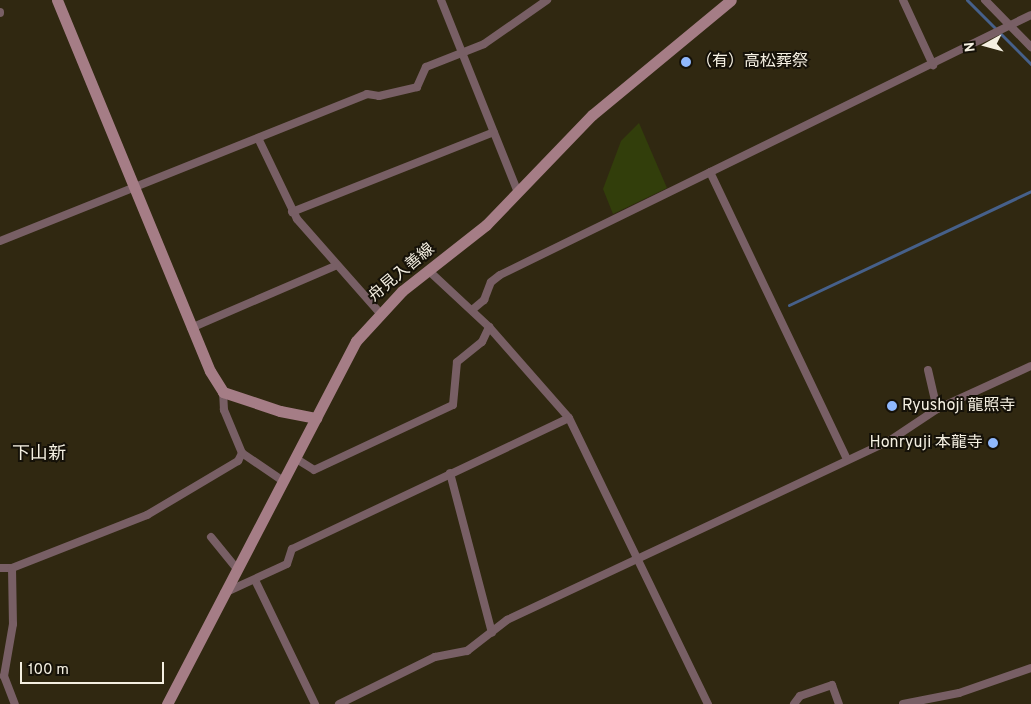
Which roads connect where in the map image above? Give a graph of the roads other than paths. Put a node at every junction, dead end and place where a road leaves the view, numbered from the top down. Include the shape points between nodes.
1 (57, 0) edge
2 (441, 0) edge
3 (547, 0) edge
4 (731, 0) edge
5 (904, 0) edge
6 (985, 0) edge
7 (1031, 16) edge
8 (1013, 27) junction
9 (1031, 47) edge
10 (463, 54) junction
11 (933, 65) junction
12 (494, 132) junction
13 (258, 138) junction
14 (710, 172) junction
15 (134, 187) junction
16 (518, 193) junction
17 (292, 212) junction
18 (0, 241) edge
19 (338, 265) junction
20 (429, 271) junction
21 (472, 310) junction
22 (379, 312) junction
23 (191, 328) junction
24 (489, 328) junction
25 (1031, 366) edge
26 (928, 370) dead end
27 (223, 392) junction
28 (938, 409) junction
29 (316, 418) junction
30 (569, 418) junction
31 (242, 453) junction
32 (295, 458) junction
33 (847, 459) junction
34 (450, 473) junction
35 (283, 481) junction
36 (211, 537) dead end
37 (638, 557) junction
38 (0, 568) edge
39 (12, 568) junction
40 (237, 569) junction
41 (256, 580) junction
42 (224, 593) junction
43 (492, 633) junction
44 (1031, 668) edge
45 (15, 704) edge
46 (167, 704) edge
47 (315, 704) edge
48 (338, 704) edge
49 (708, 704) edge
50 (794, 704) edge
51 (839, 704) edge
52 (903, 704) edge

1 - 15 main road
2 - 10 street
3 - 10 street
4 - 16 main road, 舟見入善線 via 592,115
5 - 11 street
6 - 8 street
7 - 8 street
8 - 9 street
8 - 11 street
10 - 12 street
10 - 13 street via 426,67 417,87 379,96 367,94
11 - 14 street
12 - 16 street
12 - 17 street
13 - 15 street
13 - 17 street
14 - 21 street via 500,274 491,282 484,300
14 - 33 street
15 - 18 street
15 - 23 main road
16 - 20 main road, 舟見入善線 via 486,225
17 - 19 street
19 - 22 street
19 - 23 street
20 - 21 street
20 - 22 main road, 舟見入善線
21 - 24 street
22 - 29 main road, 舟見入善線 via 356,341
23 - 27 main road
24 - 30 street
24 - 32 street via 482,342 457,362 453,406 314,470
25 - 28 street
26 - 28 street
27 - 29 main road via 280,411
27 - 31 street via 224,410
28 - 33 street via 889,441
29 - 32 main road, 舟見入善線
30 - 34 street
30 - 37 street
31 - 35 street
31 - 39 street via 238,460 148,515
32 - 35 main road, 舟見入善線
33 - 37 street
34 - 41 street via 292,548 287,564
34 - 43 street
35 - 40 main road, 舟見入善線
36 - 40 street
37 - 43 street via 507,620
37 - 49 street
38 - 39 street
39 - 45 street via 13,624 4,676
40 - 42 main road, 舟見入善線
41 - 42 street
41 - 47 street
42 - 46 main road, 舟見入善線
43 - 48 street via 467,651 435,657
44 - 52 street via 959,693
50 - 51 street via 800,696 832,685

